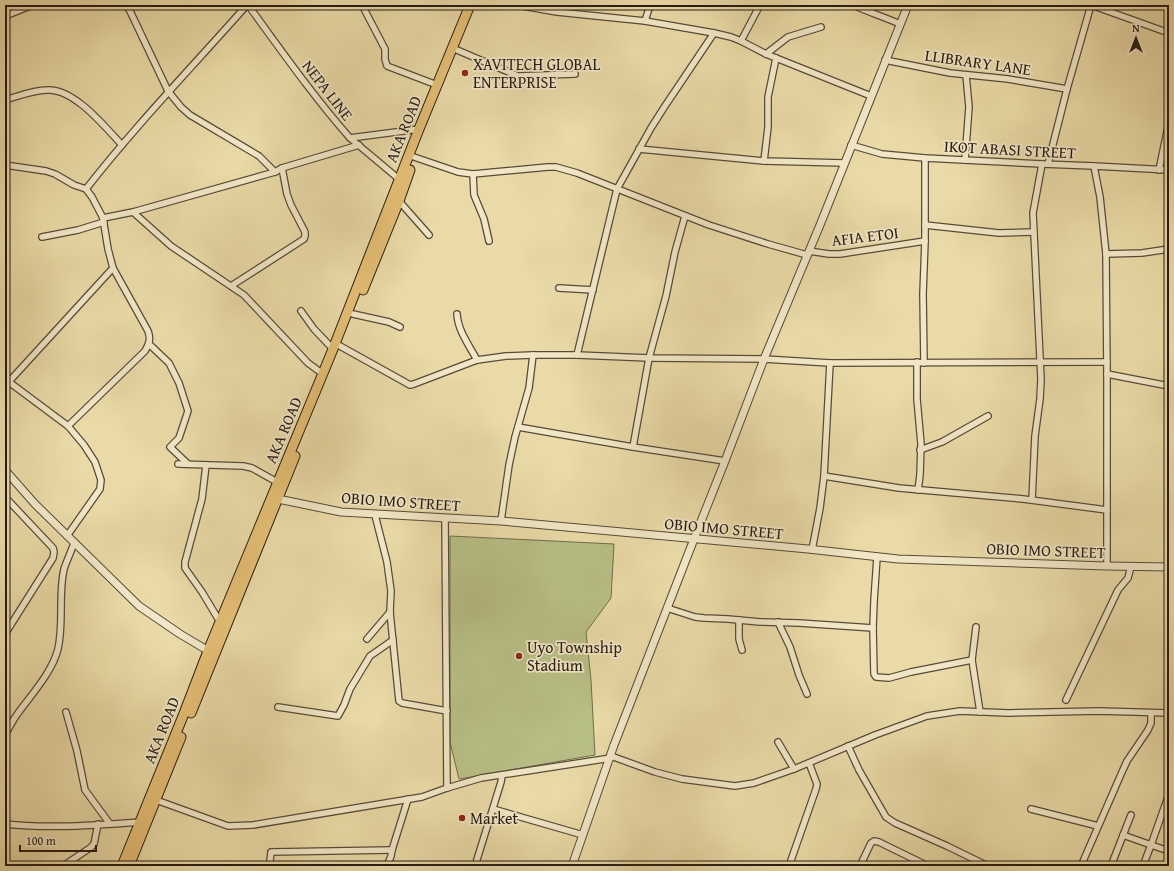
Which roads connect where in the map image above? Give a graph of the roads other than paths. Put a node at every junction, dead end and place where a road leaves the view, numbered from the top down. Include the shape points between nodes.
1 (33, 5) edge
2 (126, 5) edge
3 (248, 5) edge
4 (362, 5) edge
5 (470, 5) edge
6 (476, 5) edge
7 (517, 5) edge
8 (650, 5) edge
9 (760, 5) edge
10 (853, 5) edge
11 (908, 5) edge
12 (1091, 5) edge
13 (5, 16) edge
14 (645, 21) junction
15 (900, 24) junction
16 (821, 27) dead end
17 (714, 33) junction
18 (1169, 33) edge
19 (741, 41) junction
20 (457, 50) junction
21 (766, 54) junction
22 (776, 58) junction
23 (885, 60) junction
24 (575, 74) dead end
25 (966, 75) junction
26 (437, 85) junction
27 (1067, 89) junction
28 (168, 91) junction
29 (870, 96) junction
30 (5, 100) edge
31 (1169, 122) edge
32 (419, 129) junction
33 (350, 138) junction
34 (122, 145) junction
35 (359, 145) junction
36 (851, 145) junction
37 (639, 149) junction
38 (414, 157) junction
39 (925, 158) junction
40 (965, 160) junction
41 (764, 161) junction
42 (844, 163) junction
43 (1045, 164) junction
44 (5, 165) edge
45 (1094, 166) junction
46 (282, 168) junction
47 (1159, 170) junction
48 (1169, 170) edge
49 (274, 172) junction
50 (473, 174) junction
51 (400, 180) junction
52 (86, 189) junction
53 (617, 189) junction
54 (399, 201) junction
55 (133, 212) junction
56 (685, 216) junction
57 (103, 220) junction
58 (925, 225) junction
59 (1034, 232) junction
60 (429, 235) dead end
61 (42, 237) dead end
62 (489, 241) dead end
63 (925, 241) junction
64 (1169, 249) edge
65 (808, 253) junction
66 (1106, 254) junction
67 (113, 268) junction
68 (231, 286) junction
69 (560, 288) dead end
70 (592, 290) junction
71 (301, 311) dead end
72 (353, 314) junction
73 (457, 314) dead end
74 (400, 327) dead end
75 (149, 344) junction
76 (336, 348) junction
77 (533, 355) junction
78 (577, 355) junction
79 (649, 358) junction
80 (764, 359) junction
81 (477, 360) junction
82 (917, 362) junction
83 (924, 362) junction
84 (1107, 362) junction
85 (830, 363) junction
86 (1040, 363) junction
87 (322, 374) junction
88 (1107, 374) junction
89 (7, 384) edge
90 (1169, 386) edge
91 (988, 416) dead end
92 (68, 426) junction
93 (518, 427) junction
94 (633, 447) junction
95 (920, 450) junction
96 (725, 461) junction
97 (178, 464) dead end
98 (188, 464) junction
99 (206, 465) junction
100 (5, 470) edge
101 (824, 476) junction
102 (277, 482) junction
103 (918, 490) junction
104 (5, 497) edge
105 (278, 499) junction
106 (1032, 500) junction
107 (1107, 510) junction
108 (376, 515) junction
109 (445, 519) junction
110 (501, 521) junction
111 (67, 536) junction
112 (694, 539) junction
113 (74, 543) junction
114 (812, 550) junction
115 (877, 557) junction
116 (1107, 566) junction
117 (1131, 566) junction
118 (1169, 567) edge
119 (668, 608) junction
120 (390, 612) junction
121 (739, 620) junction
122 (220, 622) junction
123 (778, 622) junction
124 (976, 627) dead end
125 (873, 628) junction
126 (5, 634) edge
127 (367, 640) dead end
128 (393, 640) junction
129 (742, 650) dead end
130 (212, 652) junction
131 (972, 660) junction
132 (807, 694) dead end
133 (1066, 700) dead end
134 (278, 707) dead end
135 (447, 710) junction
136 (66, 712) dead end
137 (980, 712) junction
138 (1151, 713) junction
139 (1169, 713) edge
140 (5, 735) edge
141 (778, 742) dead end
142 (848, 746) junction
143 (611, 756) junction
144 (809, 763) junction
145 (794, 769) junction
146 (502, 775) junction
147 (447, 788) junction
148 (1169, 794) edge
149 (408, 799) junction
150 (156, 800) junction
151 (493, 809) junction
152 (1031, 809) dead end
153 (1131, 815) dead end
154 (140, 822) junction
155 (5, 824) edge
156 (98, 824) junction
157 (110, 824) junction
158 (1098, 826) junction
159 (583, 835) junction
160 (1123, 835) junction
161 (1151, 845) junction
162 (392, 850) junction
163 (1169, 851) edge
164 (63, 866) edge
165 (122, 866) edge
166 (129, 866) edge
167 (271, 866) edge
168 (387, 866) edge
169 (475, 866) edge
170 (572, 866) edge
171 (789, 866) edge
172 (860, 866) edge
173 (928, 866) edge
174 (988, 866) edge
175 (1081, 866) edge
176 (1111, 866) edge
177 (1143, 866) edge

1 - 13 street
2 - 28 street
3 - 28 street
3 - 33 street, NEPA LINE via 322,106
4 - 26 street via 384,49 387,66
5 - 26 main road, AKA ROAD
6 - 20 main road, AKA ROAD
7 - 14 street
8 - 14 street
9 - 19 street
10 - 15 street
11 - 15 street
12 - 18 street
12 - 27 street
14 - 17 street
15 - 23 street
16 - 21 street via 788,37
17 - 19 street
17 - 37 street
19 - 21 street
20 - 24 street via 518,76
20 - 38 main road, AKA ROAD
21 - 22 street
22 - 29 street
22 - 41 street via 768,97
23 - 25 street, LLIBRARY LANE
23 - 29 street
25 - 27 street, LLIBRARY LANE
25 - 40 street via 969,108
26 - 32 main road, AKA ROAD
27 - 43 street
28 - 34 street
28 - 49 street via 190,115 259,156
29 - 36 street
30 - 34 street via 48,89 62,92 84,106
31 - 47 street
32 - 33 street
32 - 51 main road, AKA ROAD
33 - 35 street, NEPA LINE
34 - 52 street
35 - 46 street
35 - 51 street, NEPA LINE
36 - 39 street, IKOT ABASI STREET via 882,154
36 - 42 street
37 - 41 street
37 - 53 street
38 - 50 street, AFIA ETOI via 458,172
38 - 54 main road, AKA ROAD
39 - 40 street, IKOT ABASI STREET
39 - 58 street
40 - 43 street, IKOT ABASI STREET
41 - 42 street
42 - 65 street
43 - 45 street, IKOT ABASI STREET
43 - 59 street via 1034,206
44 - 52 street via 46,171
45 - 47 street, IKOT ABASI STREET
45 - 66 street
46 - 49 street
46 - 68 street via 287,194 305,232 304,239
47 - 48 street, IKOT ABASI STREET
49 - 55 street
50 - 53 street, AFIA ETOI via 556,167
50 - 62 street via 474,195 484,219
51 - 76 main road, AKA ROAD
52 - 57 street
53 - 56 street, AFIA ETOI
53 - 70 street
54 - 60 street
54 - 72 main road, AKA ROAD
55 - 57 street
55 - 68 street via 171,246
56 - 65 street, AFIA ETOI via 768,244
56 - 79 street
57 - 61 street via 78,230
57 - 67 street
58 - 59 street via 999,233
58 - 63 street
59 - 86 street
63 - 65 street, AFIA ETOI via 840,254
63 - 83 street
64 - 66 street
65 - 80 street
66 - 84 street
67 - 75 street via 148,331
67 - 89 street
68 - 87 street via 244,295 308,363
69 - 70 street
70 - 78 street
71 - 76 street via 314,329
72 - 74 street
72 - 76 main road, AKA ROAD
73 - 81 street via 457,322
75 - 92 street via 145,351
75 - 98 street via 169,363 179,383 188,411 179,438 170,447
76 - 81 street via 410,385
76 - 87 main road, AKA ROAD
76 - 105 main road, AKA ROAD
77 - 78 street
77 - 81 street
77 - 93 street via 529,388
78 - 79 street
79 - 80 street
79 - 94 street
80 - 85 street
80 - 96 street
82 - 83 street
82 - 85 street
82 - 95 street
83 - 86 street
84 - 86 street
84 - 88 street
85 - 101 street
86 - 106 street via 1040,399 1035,436
87 - 102 main road, AKA ROAD
88 - 90 street
88 - 107 street
89 - 92 street
91 - 95 street via 942,442
92 - 111 street via 95,462 101,480 100,489
93 - 94 street
93 - 110 street via 509,465
94 - 96 street
95 - 103 street
96 - 112 street
97 - 98 street
98 - 99 street
99 - 102 street via 252,468
99 - 122 street via 202,499 185,568
100 - 111 street via 34,504
101 - 103 street
101 - 114 street
102 - 122 main road, AKA ROAD
103 - 106 street
104 - 126 street via 54,552 53,558
105 - 108 street, OBIO IMO STREET via 341,512
105 - 130 main road, AKA ROAD
106 - 107 street
107 - 116 street
108 - 109 street, OBIO IMO STREET
108 - 120 street via 387,562 391,591
109 - 110 street, OBIO IMO STREET
109 - 135 street
110 - 112 street, OBIO IMO STREET
111 - 113 street
112 - 114 street, OBIO IMO STREET
112 - 119 street
113 - 130 street via 139,606
113 - 140 street via 64,569 58,650 40,685
114 - 115 street, OBIO IMO STREET
115 - 116 street, OBIO IMO STREET
115 - 125 street
116 - 117 street, OBIO IMO STREET
117 - 118 street, OBIO IMO STREET
117 - 133 street via 1129,575 1118,590
119 - 121 street via 696,617
119 - 143 street
120 - 127 street
120 - 128 street
121 - 123 street
121 - 129 street
122 - 130 main road, AKA ROAD
123 - 125 street
123 - 132 street
124 - 131 street
125 - 131 street via 876,677 889,678
128 - 134 street via 370,656 350,689 338,716
128 - 135 street via 399,701
130 - 150 main road, AKA ROAD
130 - 154 main road, AKA ROAD
131 - 137 street
135 - 147 street
136 - 157 street via 85,790
137 - 138 street
137 - 142 street via 960,711 927,716
138 - 139 street
138 - 158 street via 1148,730 1127,761
141 - 145 street
142 - 144 street
142 - 174 street via 886,817
143 - 145 street via 682,779 734,786 754,783
143 - 146 street
143 - 159 street
144 - 145 street
144 - 171 street via 817,784
146 - 147 street
146 - 151 street
147 - 149 street
148 - 161 street
149 - 150 street via 237,827
149 - 162 street
150 - 166 main road, AKA ROAD
151 - 159 street
151 - 169 street
152 - 158 street
153 - 160 street
154 - 157 street
154 - 165 main road, AKA ROAD
155 - 156 street
156 - 157 street
156 - 164 street via 94,844
158 - 175 street
159 - 170 street
160 - 161 street
160 - 176 street
161 - 163 street
161 - 177 street
162 - 167 street via 271,852
162 - 168 street
172 - 173 street via 874,841

